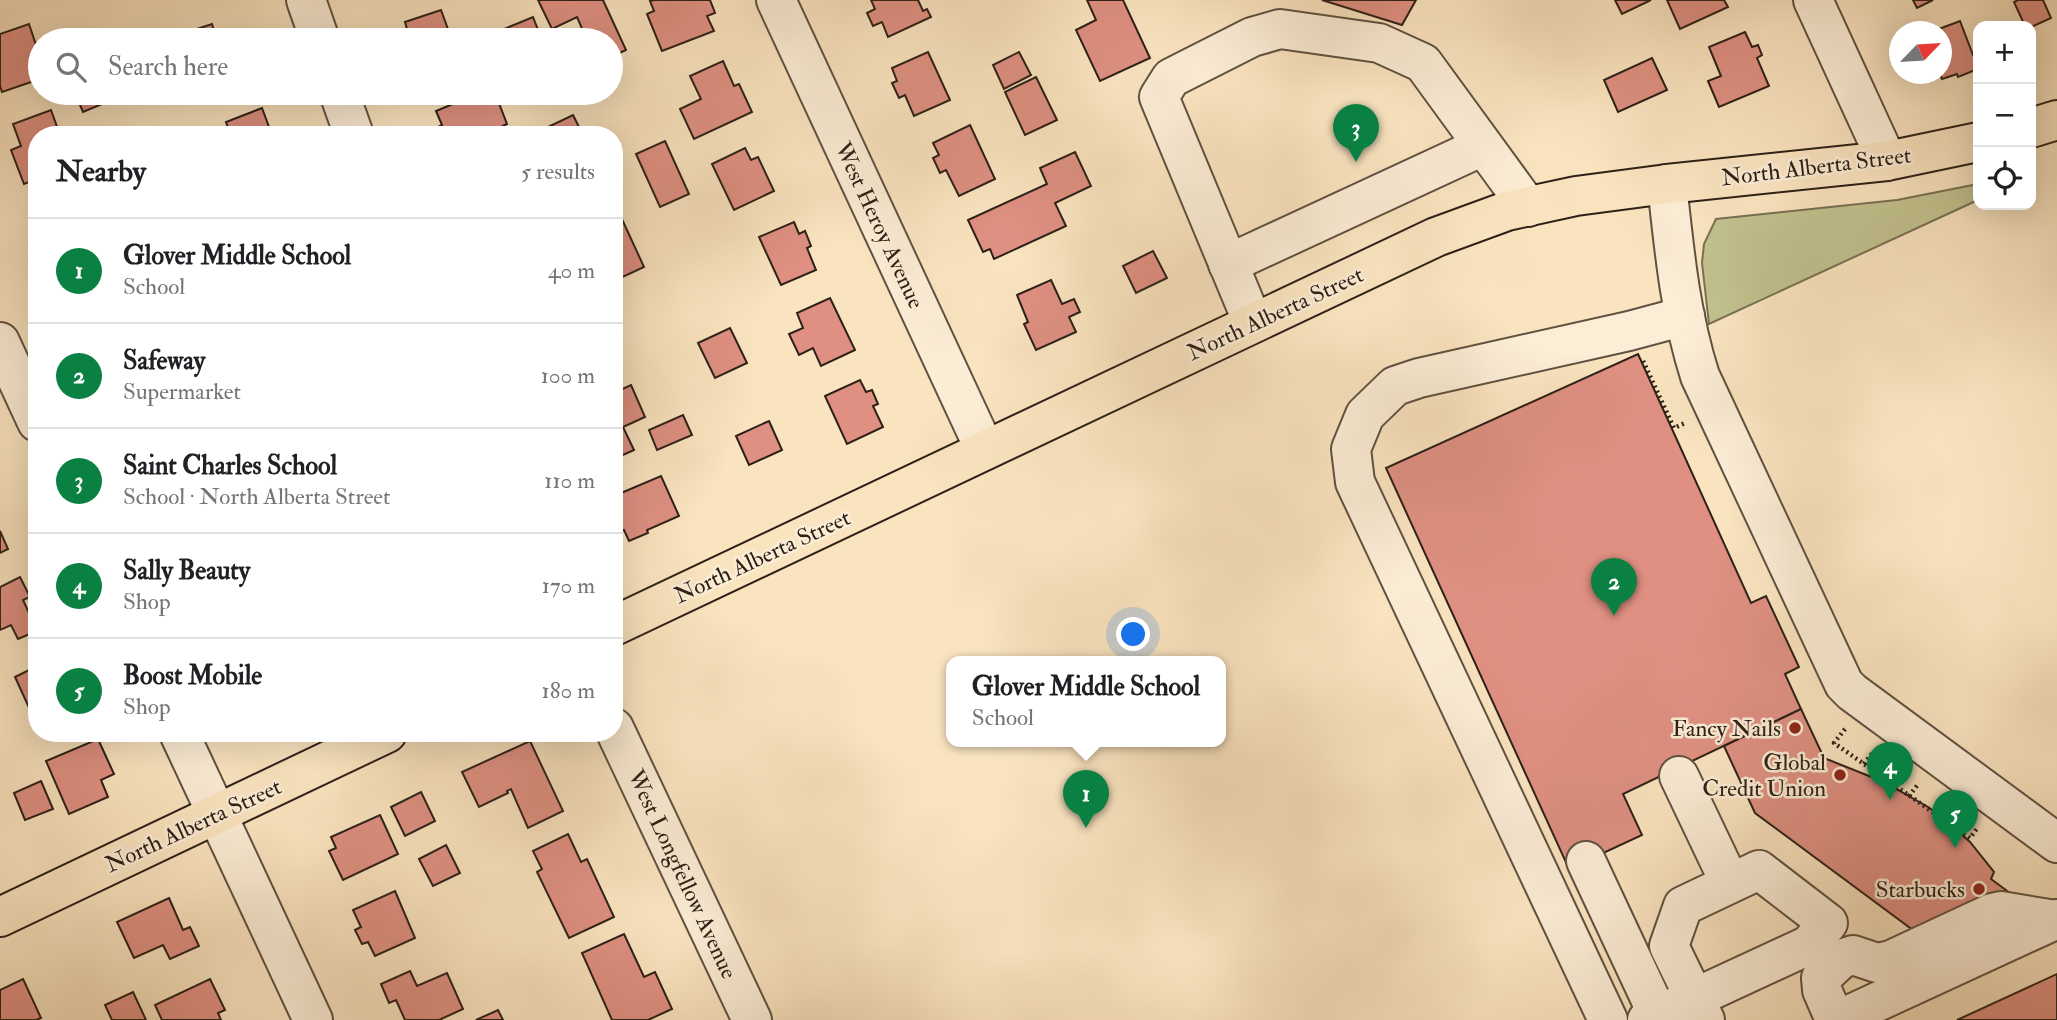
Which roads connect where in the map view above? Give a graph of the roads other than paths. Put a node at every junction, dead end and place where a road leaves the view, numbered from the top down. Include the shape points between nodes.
1 (306, 0) edge
2 (776, 0) edge
3 (1813, 0) edge
4 (316, 28) edge
5 (343, 105) edge
6 (351, 126) edge
7 (1973, 143) edge
8 (1483, 146) junction
9 (1888, 161) junction
10 (1667, 184) junction
11 (1528, 207) junction
12 (1228, 264) junction
13 (1685, 316) junction
14 (1253, 323) junction
15 (0, 342) edge
16 (28, 403) edge
17 (985, 450) junction
18 (623, 622) edge
19 (183, 742) edge
20 (368, 742) edge
21 (621, 742) edge
22 (1679, 776) dead end
23 (216, 813) junction
24 (2057, 843) edge
25 (1586, 861) dead end
26 (1730, 883) junction
27 (0, 917) edge
28 (2056, 920) edge
29 (1700, 1009) edge
30 (1882, 1011) edge
31 (1652, 1018) edge
32 (313, 1020) edge
33 (752, 1020) edge
34 (1608, 1020) edge
35 (1837, 1020) edge

1 - 4 street
2 - 17 street, West Heroy Avenue
3 - 9 street
5 - 6 street
7 - 9 main road, North Alberta Street
8 - 11 street
8 - 12 street
8 - 12 street via 1423,63 1379,43 1280,29 1252,37 1171,78 1159,97
9 - 10 main road, North Alberta Street
10 - 11 main road, North Alberta Street
10 - 13 street
11 - 14 main road, North Alberta Street via 1436,237
12 - 14 street
13 - 24 street via 1700,376 1844,684
13 - 34 street via 1395,386 1365,415 1351,449 1355,482
14 - 17 main road, North Alberta Street
15 - 16 street
17 - 18 main road, North Alberta Street
19 - 23 street
20 - 23 main road, North Alberta Street
21 - 33 street, West Longfellow Avenue
22 - 26 street
23 - 27 main road, North Alberta Street
23 - 32 street
25 - 31 street
26 - 29 street via 1683,906 1669,946
26 - 29 street via 1759,870 1828,923 1809,945
28 - 30 street
28 - 35 street via 2001,911 1891,960 1877,962 1853,955 1840,959 1821,978
29 - 31 street
30 - 35 street

